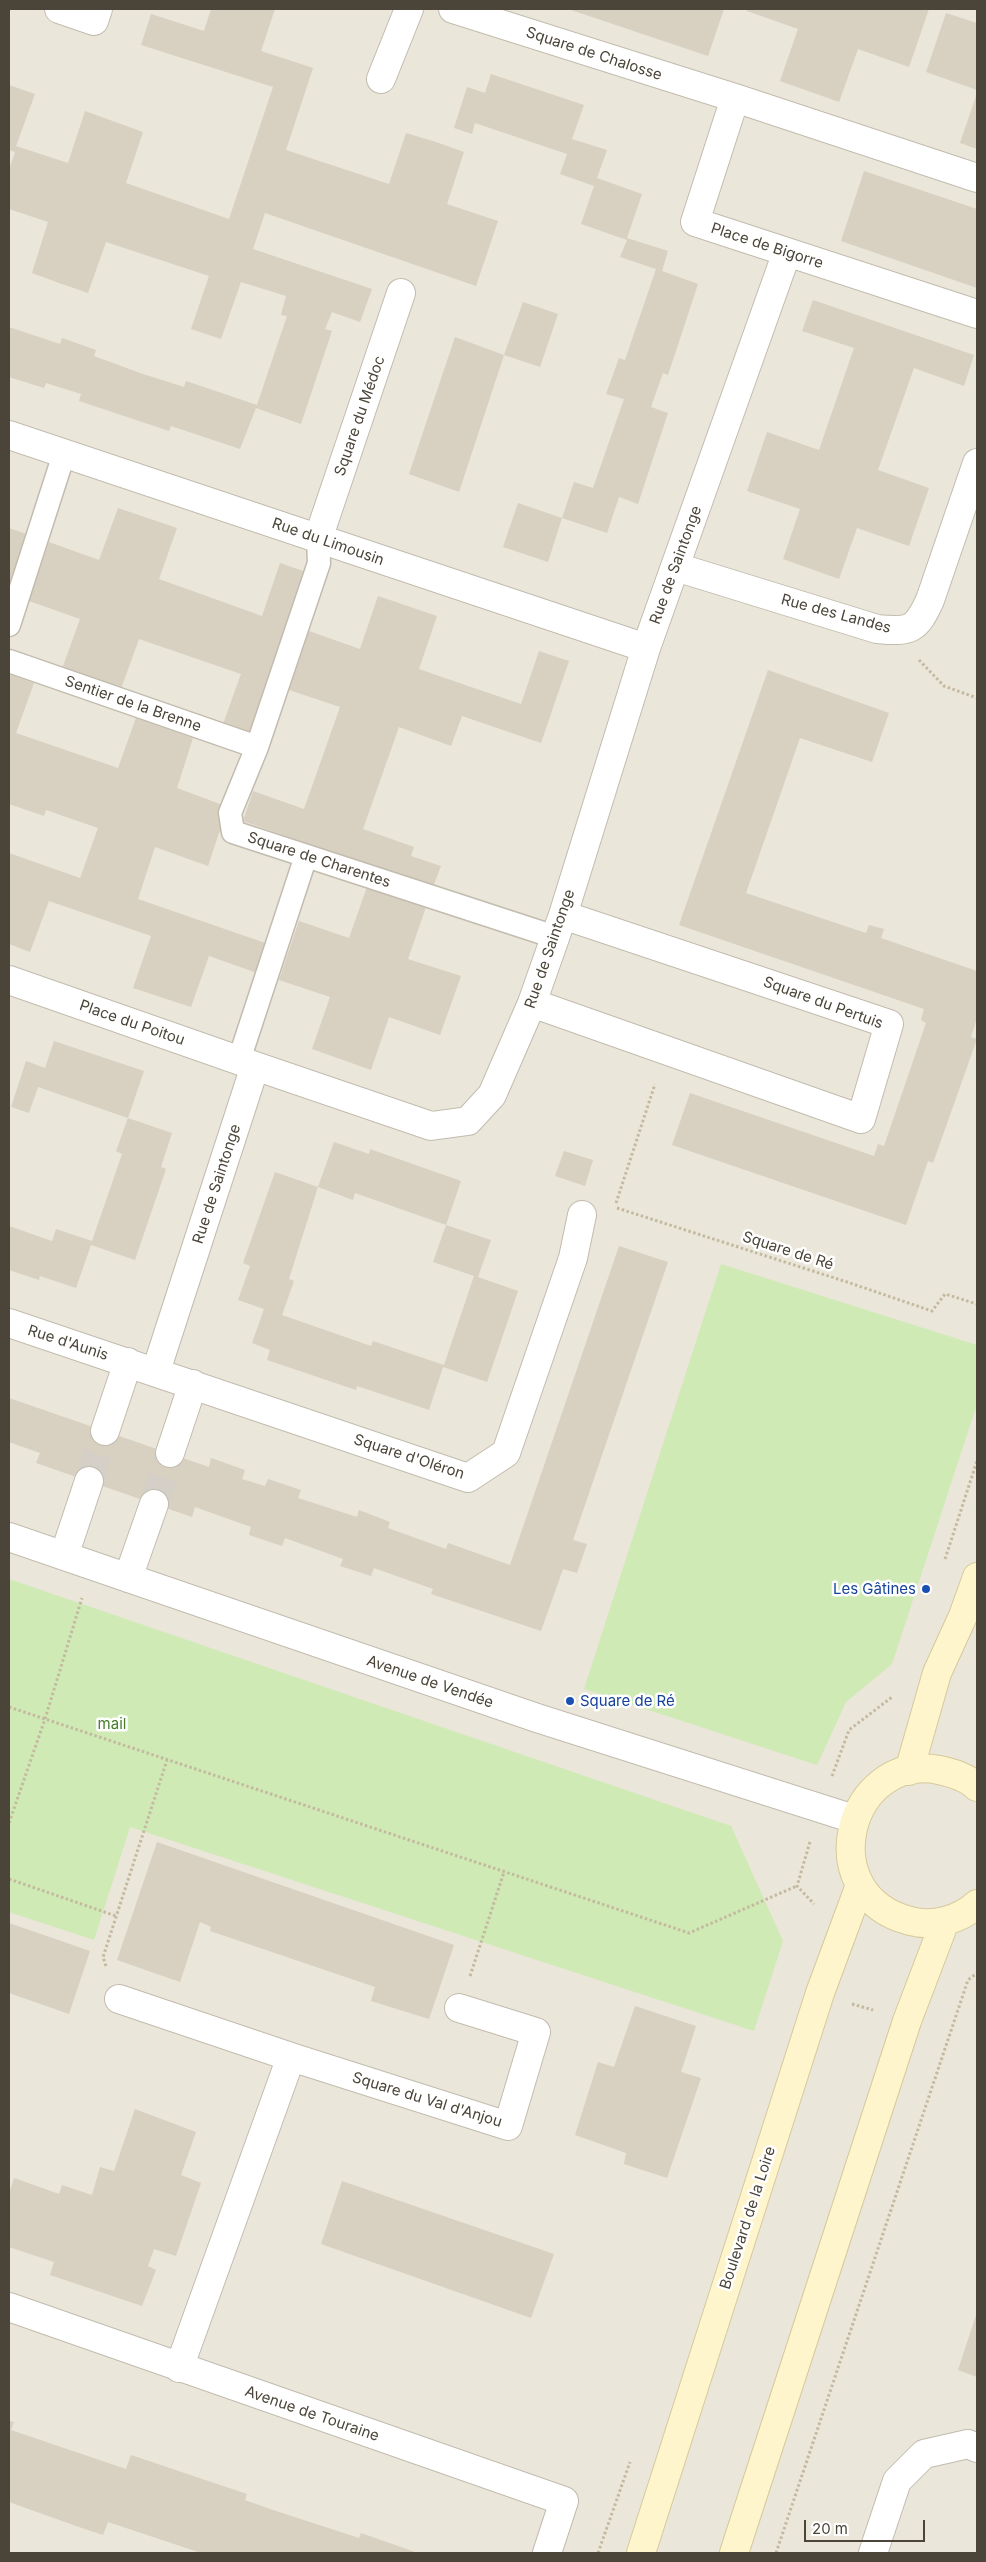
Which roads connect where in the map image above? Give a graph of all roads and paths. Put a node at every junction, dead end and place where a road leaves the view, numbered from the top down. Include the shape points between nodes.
1 (59, 9) edge
2 (98, 9) edge
3 (409, 9) edge
4 (453, 9) edge
5 (381, 79) dead end
6 (735, 98) junction
7 (977, 178) edge
8 (787, 252) junction
9 (401, 293) dead end
10 (977, 314) edge
11 (9, 435) edge
12 (64, 454) junction
13 (977, 463) edge
14 (318, 538) junction
15 (676, 566) junction
16 (9, 625) edge
17 (902, 632) junction
18 (646, 648) junction
19 (9, 661) edge
20 (977, 698) edge
21 (257, 746) junction
22 (306, 856) junction
23 (559, 926) junction
24 (9, 980) edge
25 (532, 1003) junction
26 (666, 1052) junction
27 (247, 1063) junction
28 (582, 1215) dead end
29 (977, 1304) edge
30 (9, 1323) edge
31 (128, 1362) junction
32 (156, 1371) junction
33 (193, 1384) junction
34 (105, 1432) tunnel mouth
35 (170, 1453) tunnel mouth
36 (977, 1464) edge
37 (89, 1481) tunnel mouth
38 (154, 1504) tunnel mouth
39 (9, 1536) edge
40 (64, 1556) junction
41 (943, 1564) dead end
42 (92, 1565) junction
43 (977, 1577) edge
44 (128, 1578) junction
45 (893, 1696) dead end
46 (9, 1707) edge
47 (45, 1720) junction
48 (849, 1730) dead end
49 (166, 1760) junction
50 (909, 1771) junction
51 (977, 1787) edge
52 (854, 1819) junction
53 (9, 1823) edge
54 (504, 1872) junction
55 (9, 1879) edge
56 (860, 1885) junction
57 (797, 1886) dead end
58 (977, 1904) edge
59 (116, 1916) junction
60 (945, 1921) junction
61 (977, 1973) edge
62 (119, 1999) joint
63 (459, 2008) joint
64 (291, 2058) junction
65 (9, 2307) edge
66 (179, 2368) junction
67 (977, 2448) edge
68 (547, 2553) edge
69 (641, 2553) edge
70 (734, 2553) edge
71 (776, 2553) edge
72 (873, 2553) edge

1 - 2 street via 94,21
3 - 5 street
4 - 6 street, Square de Chalosse
6 - 7 street
6 - 8 street, Place de Bigorre via 695,222
8 - 10 street, Place de Bigorre
8 - 15 street, Rue de Saintonge
9 - 14 street, Square du Médoc
11 - 12 street, Rue du Limousin
12 - 14 street, Rue du Limousin
12 - 16 lane
13 - 17 street, Rue des Landes via 930,600 920,621
14 - 18 street, Rue du Limousin
14 - 21 lane, Square de Charentes via 318,563
15 - 17 street, Rue des Landes via 877,628
15 - 18 street, Rue de Saintonge
17 - 20 path via 920,662 944,686
18 - 23 street, Rue de Saintonge
19 - 21 lane, Sentier de la Brenne
21 - 22 lane, Square de Charentes via 230,813 234,832
22 - 23 lane, Square de Charentes
22 - 27 lane
23 - 25 street, Rue de Saintonge
23 - 26 street, Square du Pertuis via 889,1024 861,1119
24 - 27 street, Place du Poitou
25 - 26 street, Square du Pertuis
25 - 27 street, Rue de Saintonge via 492,1095 468,1121 432,1126
26 - 29 path, Square de Ré via 615,1208 932,1311 944,1294
27 - 32 street, Rue de Saintonge
28 - 33 street, Square d'Oléron via 573,1258 506,1453 468,1478
30 - 31 street, Rue d'Aunis
31 - 32 street, Square d'Oléron
31 - 34 street
32 - 33 street, Square d'Oléron
33 - 35 street
36 - 41 path
37 - 40 street
38 - 44 street
39 - 40 street, Avenue de Vendée
40 - 42 street, Avenue de Vendée
42 - 44 street, Avenue de Vendée
42 - 47 path
43 - 50 street via 937,1673
44 - 52 street, Avenue de Vendée via 537,1718
45 - 48 path
46 - 47 path
47 - 49 path
47 - 53 path
49 - 54 path
49 - 59 path
50 - 51 street via 931,1769 952,1773
50 - 52 street via 886,1781 867,1798
52 - 56 street via 850,1842 852,1864
54 - 57 path via 688,1934
54 - 63 path
55 - 59 path
56 - 60 street via 876,1904 897,1917 921,1924
56 - 69 street, Boulevard de la Loire via 820,1993
58 - 60 street via 970,1911
59 - 62 path via 103,1957
60 - 70 street via 907,2021
61 - 71 path via 968,1980
62 - 64 street, Square du Val d'Anjou
63 - 64 street, Square du Val d'Anjou via 536,2032 508,2126
64 - 66 street
65 - 66 street, Avenue de Touraine
66 - 68 street, Avenue de Touraine via 564,2502
67 - 72 street via 968,2444 924,2454 897,2481

